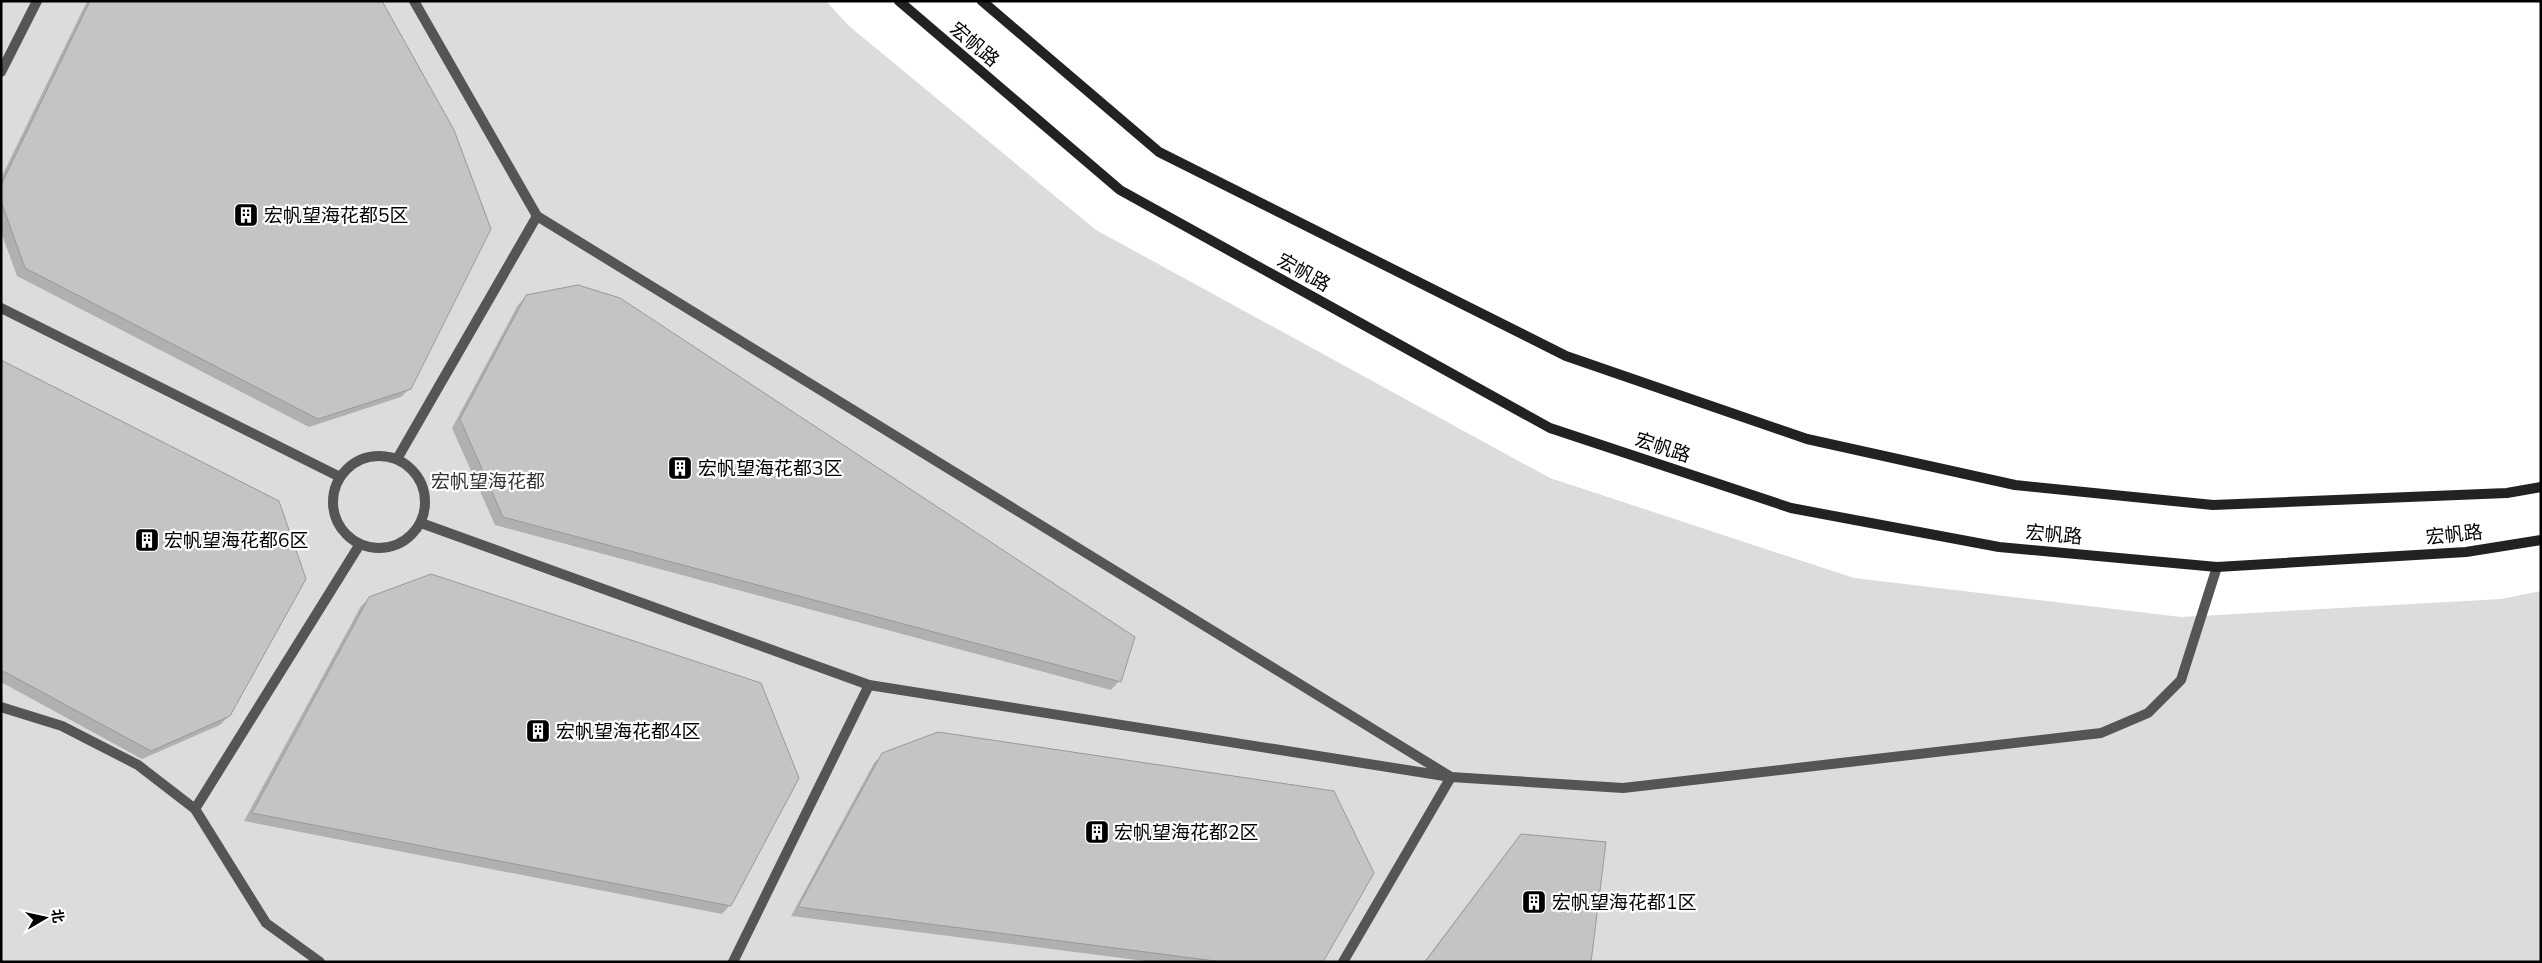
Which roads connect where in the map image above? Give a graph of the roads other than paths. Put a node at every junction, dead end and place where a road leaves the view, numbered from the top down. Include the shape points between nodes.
1 (38, 1) edge
2 (414, 1) edge
3 (899, 1) edge
4 (982, 1) edge
5 (1, 72) edge
6 (537, 216) junction
7 (1, 308) edge
8 (397, 459) junction
9 (340, 477) junction
10 (2541, 487) edge
11 (421, 523) junction
12 (2541, 540) edge
13 (360, 544) junction
14 (2217, 567) junction
15 (869, 685) junction
16 (1, 707) edge
17 (1452, 777) junction
18 (195, 809) junction
19 (320, 962) edge
20 (733, 962) edge
21 (1343, 962) edge

1 - 5 street
2 - 6 street
3 - 14 main road, 宏帆路 via 1120,190 1550,428 1790,508 1999,547
4 - 10 main road, 宏帆路 via 1158,152 1566,356 1807,439 2015,485 2213,505 2507,492
6 - 8 street
6 - 17 street
7 - 9 street
8 - 9 street via 367,457 353,464
8 - 11 street via 410,466 422,486 426,508
9 - 13 street via 333,503 336,518 344,532
11 - 13 street via 412,536 399,545 385,549
11 - 15 street
12 - 14 main road, 宏帆路 via 2466,552
13 - 18 street
14 - 17 street via 2181,680 2148,713 2101,733 1623,788
15 - 17 street
15 - 20 street
16 - 18 street via 62,726 138,766
17 - 21 street
18 - 19 street via 266,923

